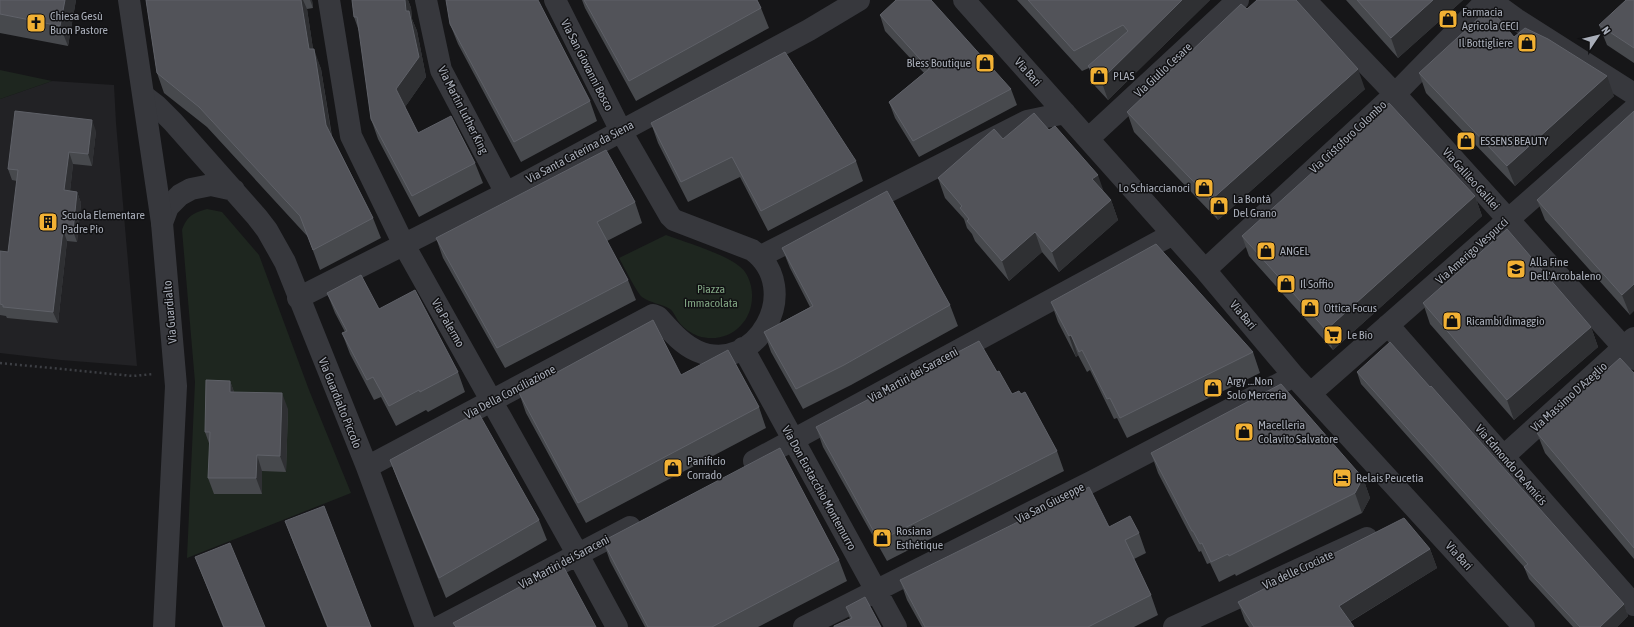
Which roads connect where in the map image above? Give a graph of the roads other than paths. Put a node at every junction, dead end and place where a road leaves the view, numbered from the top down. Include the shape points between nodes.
1 (129, 0) edge
2 (329, 0) edge
3 (426, 0) edge
4 (555, 0) edge
5 (859, 0) edge
6 (1238, 0) edge
7 (1305, 0) edge
8 (1487, 0) edge
9 (1490, 0) edge
10 (966, 1) edge
11 (1395, 94) junction
12 (1634, 94) edge
13 (144, 96) junction
14 (1634, 109) edge
15 (1065, 113) junction
16 (621, 131) junction
17 (1088, 139) junction
18 (234, 190) junction
19 (506, 192) junction
20 (1507, 220) junction
21 (162, 223) junction
22 (1173, 234) junction
23 (404, 245) junction
24 (761, 256) junction
25 (1205, 270) junction
26 (298, 298) junction
27 (1388, 325) junction
28 (743, 348) junction
29 (1631, 348) edge
30 (1294, 376) junction
31 (1311, 393) junction
32 (493, 401) junction
33 (793, 440) junction
34 (1503, 457) junction
35 (367, 468) junction
36 (738, 470) edge
37 (1421, 514) junction
38 (648, 518) edge
39 (578, 555) junction
40 (876, 591) junction
41 (1634, 605) edge
42 (164, 627) edge
43 (426, 627) edge
44 (439, 627) edge
45 (617, 627) edge
46 (804, 627) edge
47 (896, 627) edge
48 (1174, 627) edge
49 (1524, 627) edge

1 - 13 street, Via Guardialto
2 - 23 street, Via Palermo via 351,136
3 - 19 street, Via Martin Luther King via 441,70
4 - 16 street, Via San Giovanni Bosco
5 - 16 street, Via Santa Caterina da Siena via 809,30
6 - 17 street, Via Giulio Cesare
7 - 11 street, Via Galileo Galilei
8 - 11 street, Via Cristoforo Colombo
9 - 12 street
10 - 15 street, Via Bari
11 - 20 street, Via Galileo Galilei
11 - 25 street, Via Cristoforo Colombo
13 - 18 street, Via Guardialto Piccolo via 173,122
13 - 21 street, Via Guardialto
14 - 20 street, Via Amerigo Vespucci
15 - 17 street, Via Bari
15 - 24 street via 1027,121
16 - 19 street, Via Santa Caterina da Siena
16 - 24 street, Via San Giovanni Bosco via 674,220 752,250
17 - 22 street, Via Bari
18 - 21 street via 211,185 191,189 180,195 168,207
18 - 26 street, Via Guardialto Piccolo via 267,230 284,262
19 - 23 street, Via Santa Caterina da Siena
20 - 27 street, Via Amerigo Vespucci
20 - 29 street, Via Galileo Galilei
21 - 42 street, Via Guardialto via 176,386
22 - 25 street, Via Bari
22 - 33 street, Via Martiri dei Saraceni
23 - 26 street, Via Santa Caterina da Siena
23 - 32 street, Via Palermo
24 - 28 street via 772,277 775,292 773,311 766,327 756,339
25 - 30 street, Via Bari
26 - 35 street, Via Guardialto Piccolo
27 - 31 street, Via Amerigo Vespucci
27 - 34 street, Via Edmondo De Amicis
28 - 32 street, Via Della Conciliazione via 731,354 715,356 698,352 685,344 653,315
28 - 33 street, Via Don Eustacchio Montemurro
29 - 34 street, Via Massimo D'Azeglio
30 - 31 street, Via Bari
30 - 40 street, Via San Giuseppe
31 - 37 street, Via Bari
32 - 35 street, Via Della Conciliazione
32 - 39 street, Via Palermo
33 - 36 street, Via Martiri dei Saraceni
33 - 40 street, Via Don Eustacchio Montemurro
34 - 41 street, Via Edmondo De Amicis
35 - 43 street, Via Guardialto Piccolo
37 - 48 street, Via delle Crociate
37 - 49 street, Via Bari
38 - 39 street, Via Martiri dei Saraceni
39 - 44 street, Via Martiri dei Saraceni
39 - 45 street, Via Palermo
40 - 46 street, Via San Giuseppe
40 - 47 street, Via Don Eustacchio Montemurro

